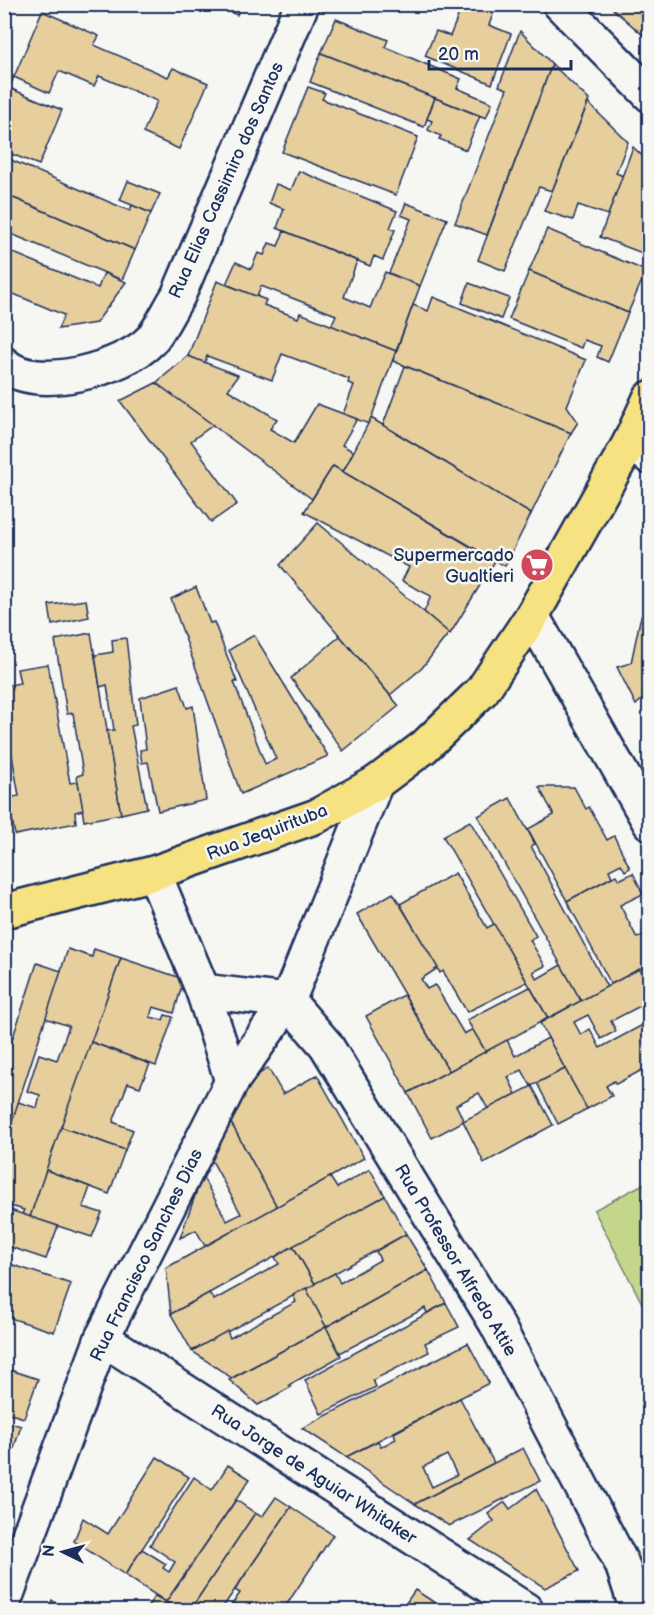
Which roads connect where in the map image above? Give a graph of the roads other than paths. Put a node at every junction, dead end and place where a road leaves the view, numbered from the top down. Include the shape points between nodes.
1 (302, 4) edge
2 (560, 4) edge
3 (650, 95) edge
4 (4, 364) edge
5 (650, 398) edge
6 (640, 450) edge
7 (532, 616) junction
8 (376, 783) junction
9 (650, 823) edge
10 (154, 873) junction
11 (4, 911) edge
12 (203, 991) junction
13 (288, 1001) junction
14 (232, 1081) junction
15 (102, 1338) junction
16 (4, 1602) edge
17 (526, 1611) edge
18 (637, 1611) edge

1 - 4 street, Rua Elias Cassimiro dos Santos via 178,296 150,340 113,364 80,375 39,378
2 - 3 street
5 - 6 main road, Rua Jequirituba
6 - 7 main road, Rua Jequirituba
7 - 8 main road, Rua Jequirituba via 482,691 424,747
7 - 9 street
8 - 10 main road, Rua Jequirituba via 317,816
8 - 13 street, Rua Francisco Sanches Dias
10 - 11 main road, Rua Jequirituba
10 - 12 street
12 - 13 street
12 - 14 street
13 - 14 street, Rua Francisco Sanches Dias
13 - 18 street, Rua Professor Alfredo Attie via 326,1045 496,1323 621,1564
14 - 15 street, Rua Francisco Sanches Dias
15 - 16 street, Rua Francisco Sanches Dias
15 - 17 street, Rua Jorge de Aguiar Whitaker

